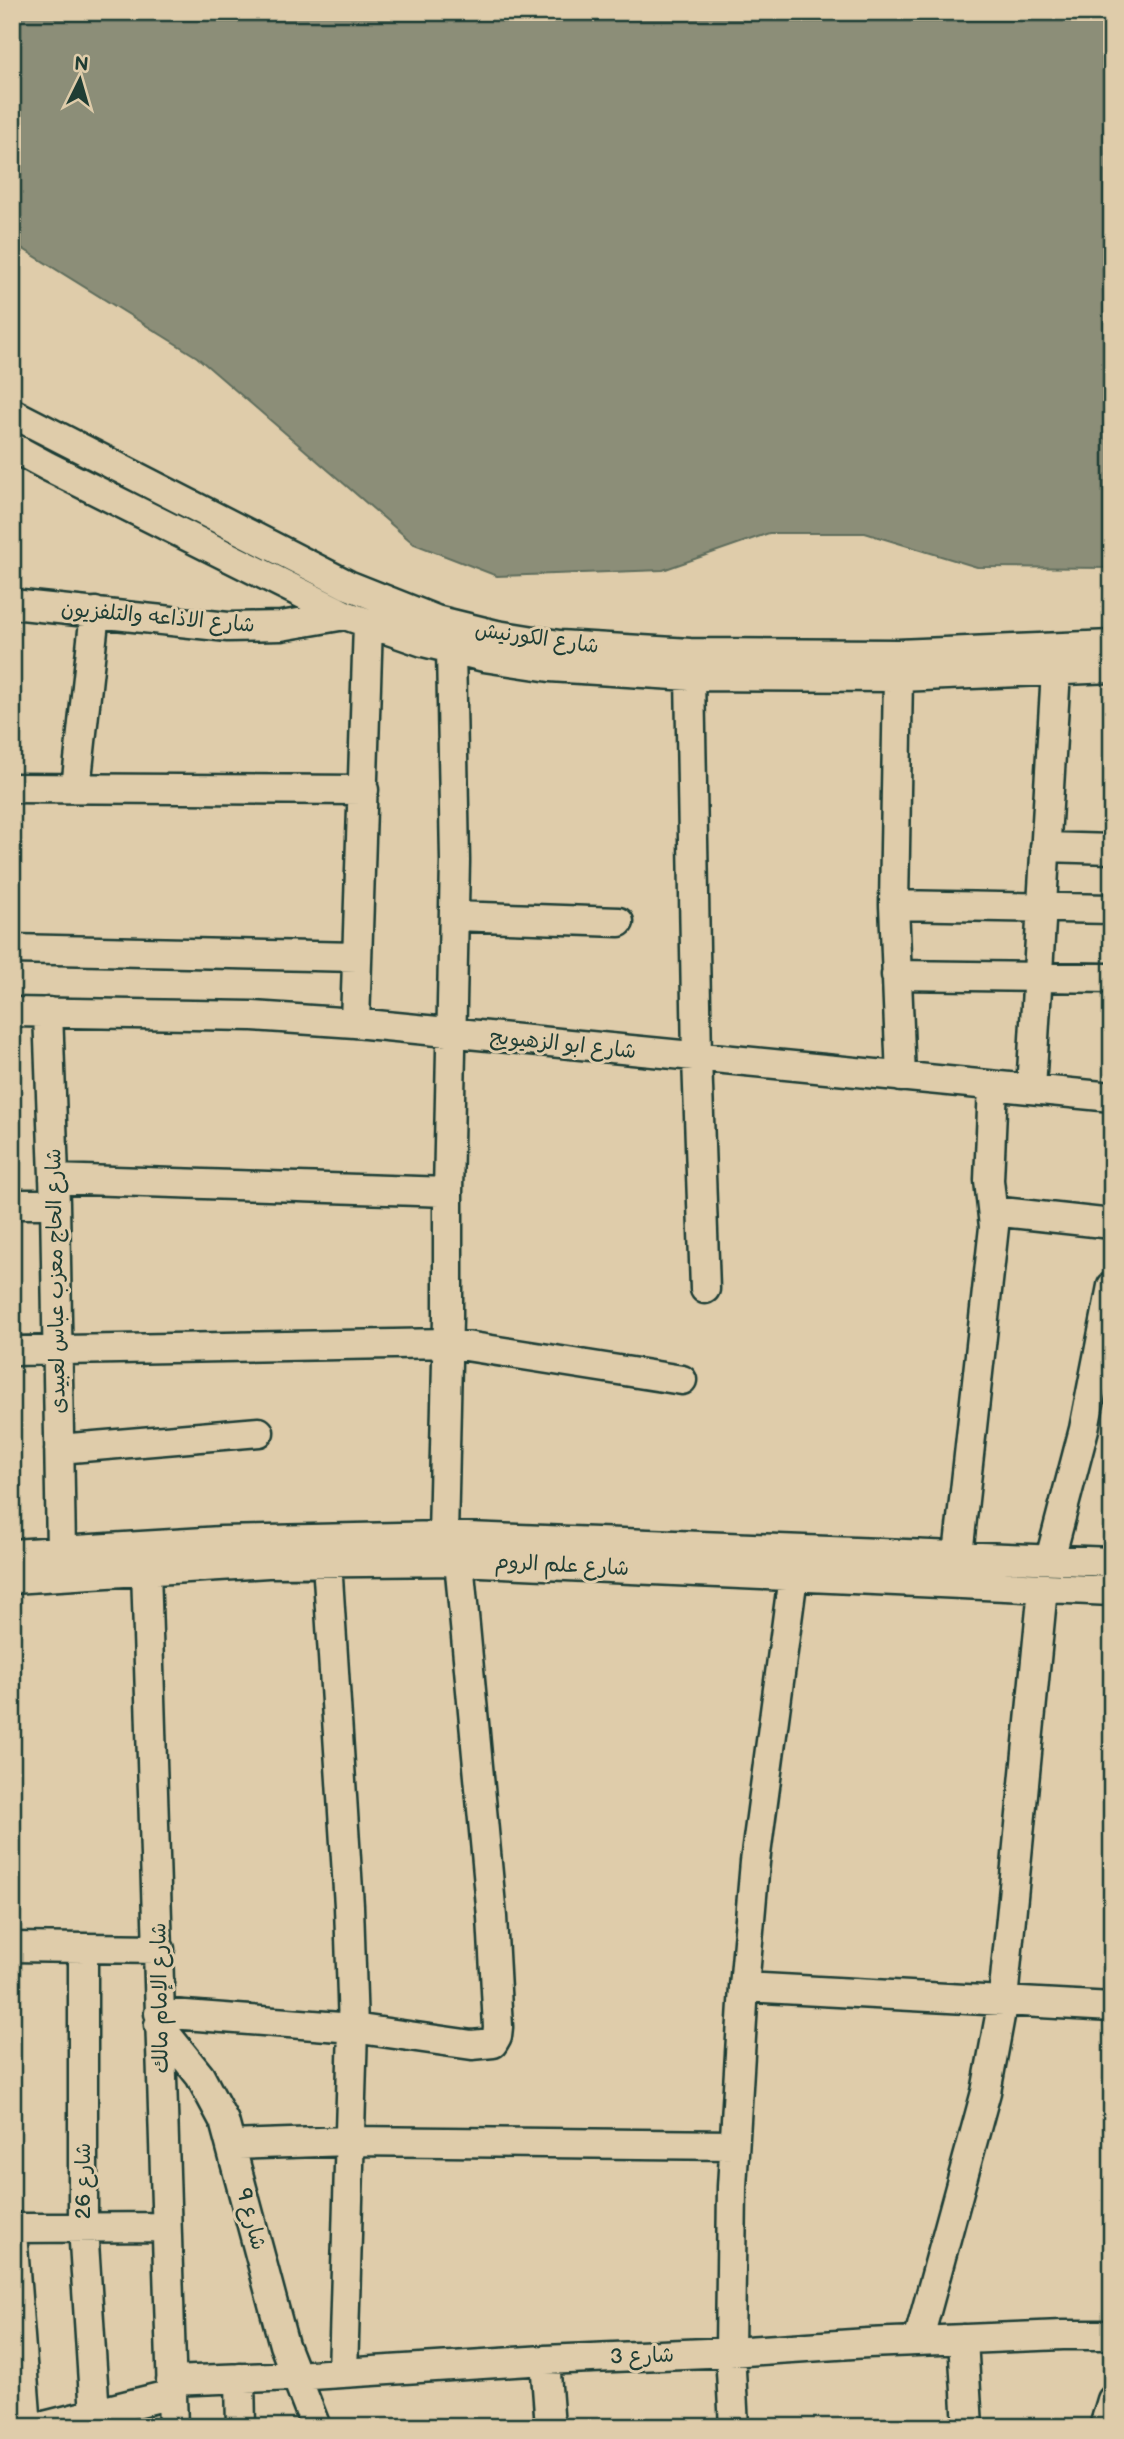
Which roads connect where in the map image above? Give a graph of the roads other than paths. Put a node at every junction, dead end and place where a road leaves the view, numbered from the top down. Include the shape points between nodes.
1 (12, 413) edge
2 (12, 447) edge
3 (12, 604) edge
4 (349, 609) junction
5 (95, 612) junction
6 (1112, 645) edge
7 (451, 649) junction
8 (1112, 668) edge
9 (1056, 671) junction
10 (690, 676) junction
11 (898, 677) junction
12 (12, 788) edge
13 (76, 788) junction
14 (364, 790) junction
15 (1045, 847) junction
16 (1112, 849) edge
17 (894, 905) junction
18 (1042, 908) junction
19 (1112, 909) edge
20 (454, 916) junction
21 (619, 922) dead end
22 (12, 949) edge
23 (357, 957) junction
24 (896, 975) junction
25 (1038, 976) junction
26 (1112, 978) edge
27 (12, 1012) edge
28 (48, 1012) junction
29 (355, 1023) junction
30 (452, 1032) junction
31 (697, 1058) junction
32 (901, 1077) junction
33 (993, 1086) junction
34 (1031, 1089) junction
35 (1112, 1097) edge
36 (54, 1192) junction
37 (447, 1192) junction
38 (12, 1204) edge
39 (993, 1211) junction
40 (1112, 1224) edge
41 (1112, 1286) edge
42 (705, 1289) dead end
43 (447, 1343) junction
44 (12, 1351) edge
45 (58, 1351) junction
46 (682, 1380) dead end
47 (259, 1432) dead end
48 (59, 1448) junction
49 (443, 1536) junction
50 (61, 1550) junction
51 (12, 1554) edge
52 (958, 1555) junction
53 (648, 1556) junction
54 (1050, 1559) junction
55 (459, 1561) junction
56 (327, 1562) junction
57 (1112, 1562) edge
58 (146, 1570) junction
59 (793, 1576) junction
60 (12, 1578) edge
61 (1043, 1588) junction
62 (1112, 1591) edge
63 (12, 1947) edge
64 (83, 1948) junction
65 (160, 1949) junction
66 (744, 1987) junction
67 (1003, 2000) junction
68 (1112, 2007) edge
69 (159, 2019) junction
70 (353, 2028) junction
71 (349, 2141) junction
72 (231, 2145) junction
73 (734, 2145) junction
74 (83, 2227) junction
75 (166, 2227) junction
76 (12, 2230) edge
77 (1112, 2335) edge
78 (962, 2339) junction
79 (918, 2341) junction
80 (730, 2352) junction
81 (17, 2358) edge
82 (545, 2360) junction
83 (343, 2373) junction
84 (295, 2376) junction
85 (240, 2378) junction
86 (172, 2387) junction
87 (1112, 2400) edge
88 (95, 2414) junction
89 (27, 2427) edge
90 (40, 2427) edge
91 (173, 2427) edge
92 (241, 2427) edge
93 (316, 2427) edge
94 (550, 2427) edge
95 (734, 2427) edge
96 (968, 2427) edge
97 (1104, 2427) edge

1 - 4 street, شارع الكورنيش
2 - 4 street, شارع الكورنيش
3 - 5 street, شارع الاذاعه والتلفزيون
4 - 5 street, شارع الاذاعه والتلفزيون via 281,626 228,627
4 - 6 street, شارع الكورنيش via 406,610 456,626 559,645 690,653 898,654
4 - 7 street, شارع الكورنيش
4 - 14 street
5 - 13 street
7 - 10 street, شارع الكورنيش via 550,667
7 - 20 street
8 - 9 street, شارع الكورنيش
9 - 11 street, شارع الكورنيش
9 - 15 street
10 - 11 street, شارع الكورنيش
10 - 31 street
11 - 17 street
12 - 13 street
13 - 14 street
14 - 23 street
15 - 16 street
15 - 18 street
17 - 18 street
17 - 24 street
18 - 19 street
18 - 25 street
20 - 21 street
20 - 30 street
22 - 23 street
23 - 29 street
24 - 25 street
24 - 32 street
25 - 26 street
25 - 34 street
27 - 28 street, شارع ابو الزهيويج
28 - 29 street, شارع ابو الزهيويج
28 - 36 street, شارع الحاج معزب عباس لعبيدى
29 - 30 street, شارع ابو الزهيويج
30 - 31 street, شارع ابو الزهيويج
30 - 37 street
31 - 32 street, شارع ابو الزهيويج
31 - 42 street
32 - 33 street, شارع ابو الزهيويج
33 - 34 street, شارع ابو الزهيويج
33 - 39 street via 989,1180
34 - 35 street, شارع ابو الزهيويج
36 - 37 street
36 - 38 street
36 - 45 street, شارع الحاج معزب عباس لعبيدى
37 - 43 street
39 - 40 street
39 - 52 street
41 - 54 street via 1084,1429
43 - 45 street
43 - 46 street
43 - 49 street
44 - 45 street
45 - 48 street, شارع الحاج معزب عباس لعبيدى
47 - 48 street
48 - 50 street, شارع الحاج معزب عباس لعبيدى
49 - 50 street, شارع علم الروم
49 - 53 street, شارع علم الروم
50 - 51 street, شارع علم الروم
52 - 53 street, شارع علم الروم
52 - 54 street, شارع علم الروم
53 - 55 street, شارع علم الروم
53 - 59 street, شارع علم الروم
54 - 57 street, شارع علم الروم
55 - 56 street, شارع علم الروم
55 - 70 street via 492,1917 497,2036 493,2043 472,2045
56 - 58 street, شارع علم الروم
56 - 70 street
58 - 60 street, شارع علم الروم
58 - 65 street, شارع الإمام مالك
59 - 61 street, شارع علم الروم
59 - 66 street via 755,1862
61 - 62 street, شارع علم الروم
61 - 67 street
63 - 64 street
64 - 65 street
64 - 74 street, شارع 26
65 - 69 street, شارع الإمام مالك
66 - 67 street
66 - 73 street
67 - 68 street
67 - 79 street via 986,2092
69 - 70 street
69 - 72 street, شارع 9 via 200,2076
69 - 75 street, شارع الإمام مالك
70 - 71 street
71 - 72 street
71 - 73 street
71 - 83 street
72 - 84 street, شارع 9
73 - 80 street
74 - 75 street
74 - 76 street
74 - 88 street, شارع 26
75 - 86 street, شارع الإمام مالك
76 - 81 street
77 - 78 street, شارع 3
78 - 79 street, شارع 3
78 - 96 street
79 - 80 street, شارع 3
80 - 82 street, شارع 3
80 - 95 street
81 - 89 street
82 - 83 street, شارع 3
82 - 94 street
83 - 84 street, شارع 3
84 - 85 street, شارع 3
84 - 93 street, شارع 9
85 - 86 street, شارع 3
85 - 92 street
86 - 88 street, شارع 3
86 - 91 street, شارع الإمام مالك
87 - 97 street
88 - 90 street, شارع 3

